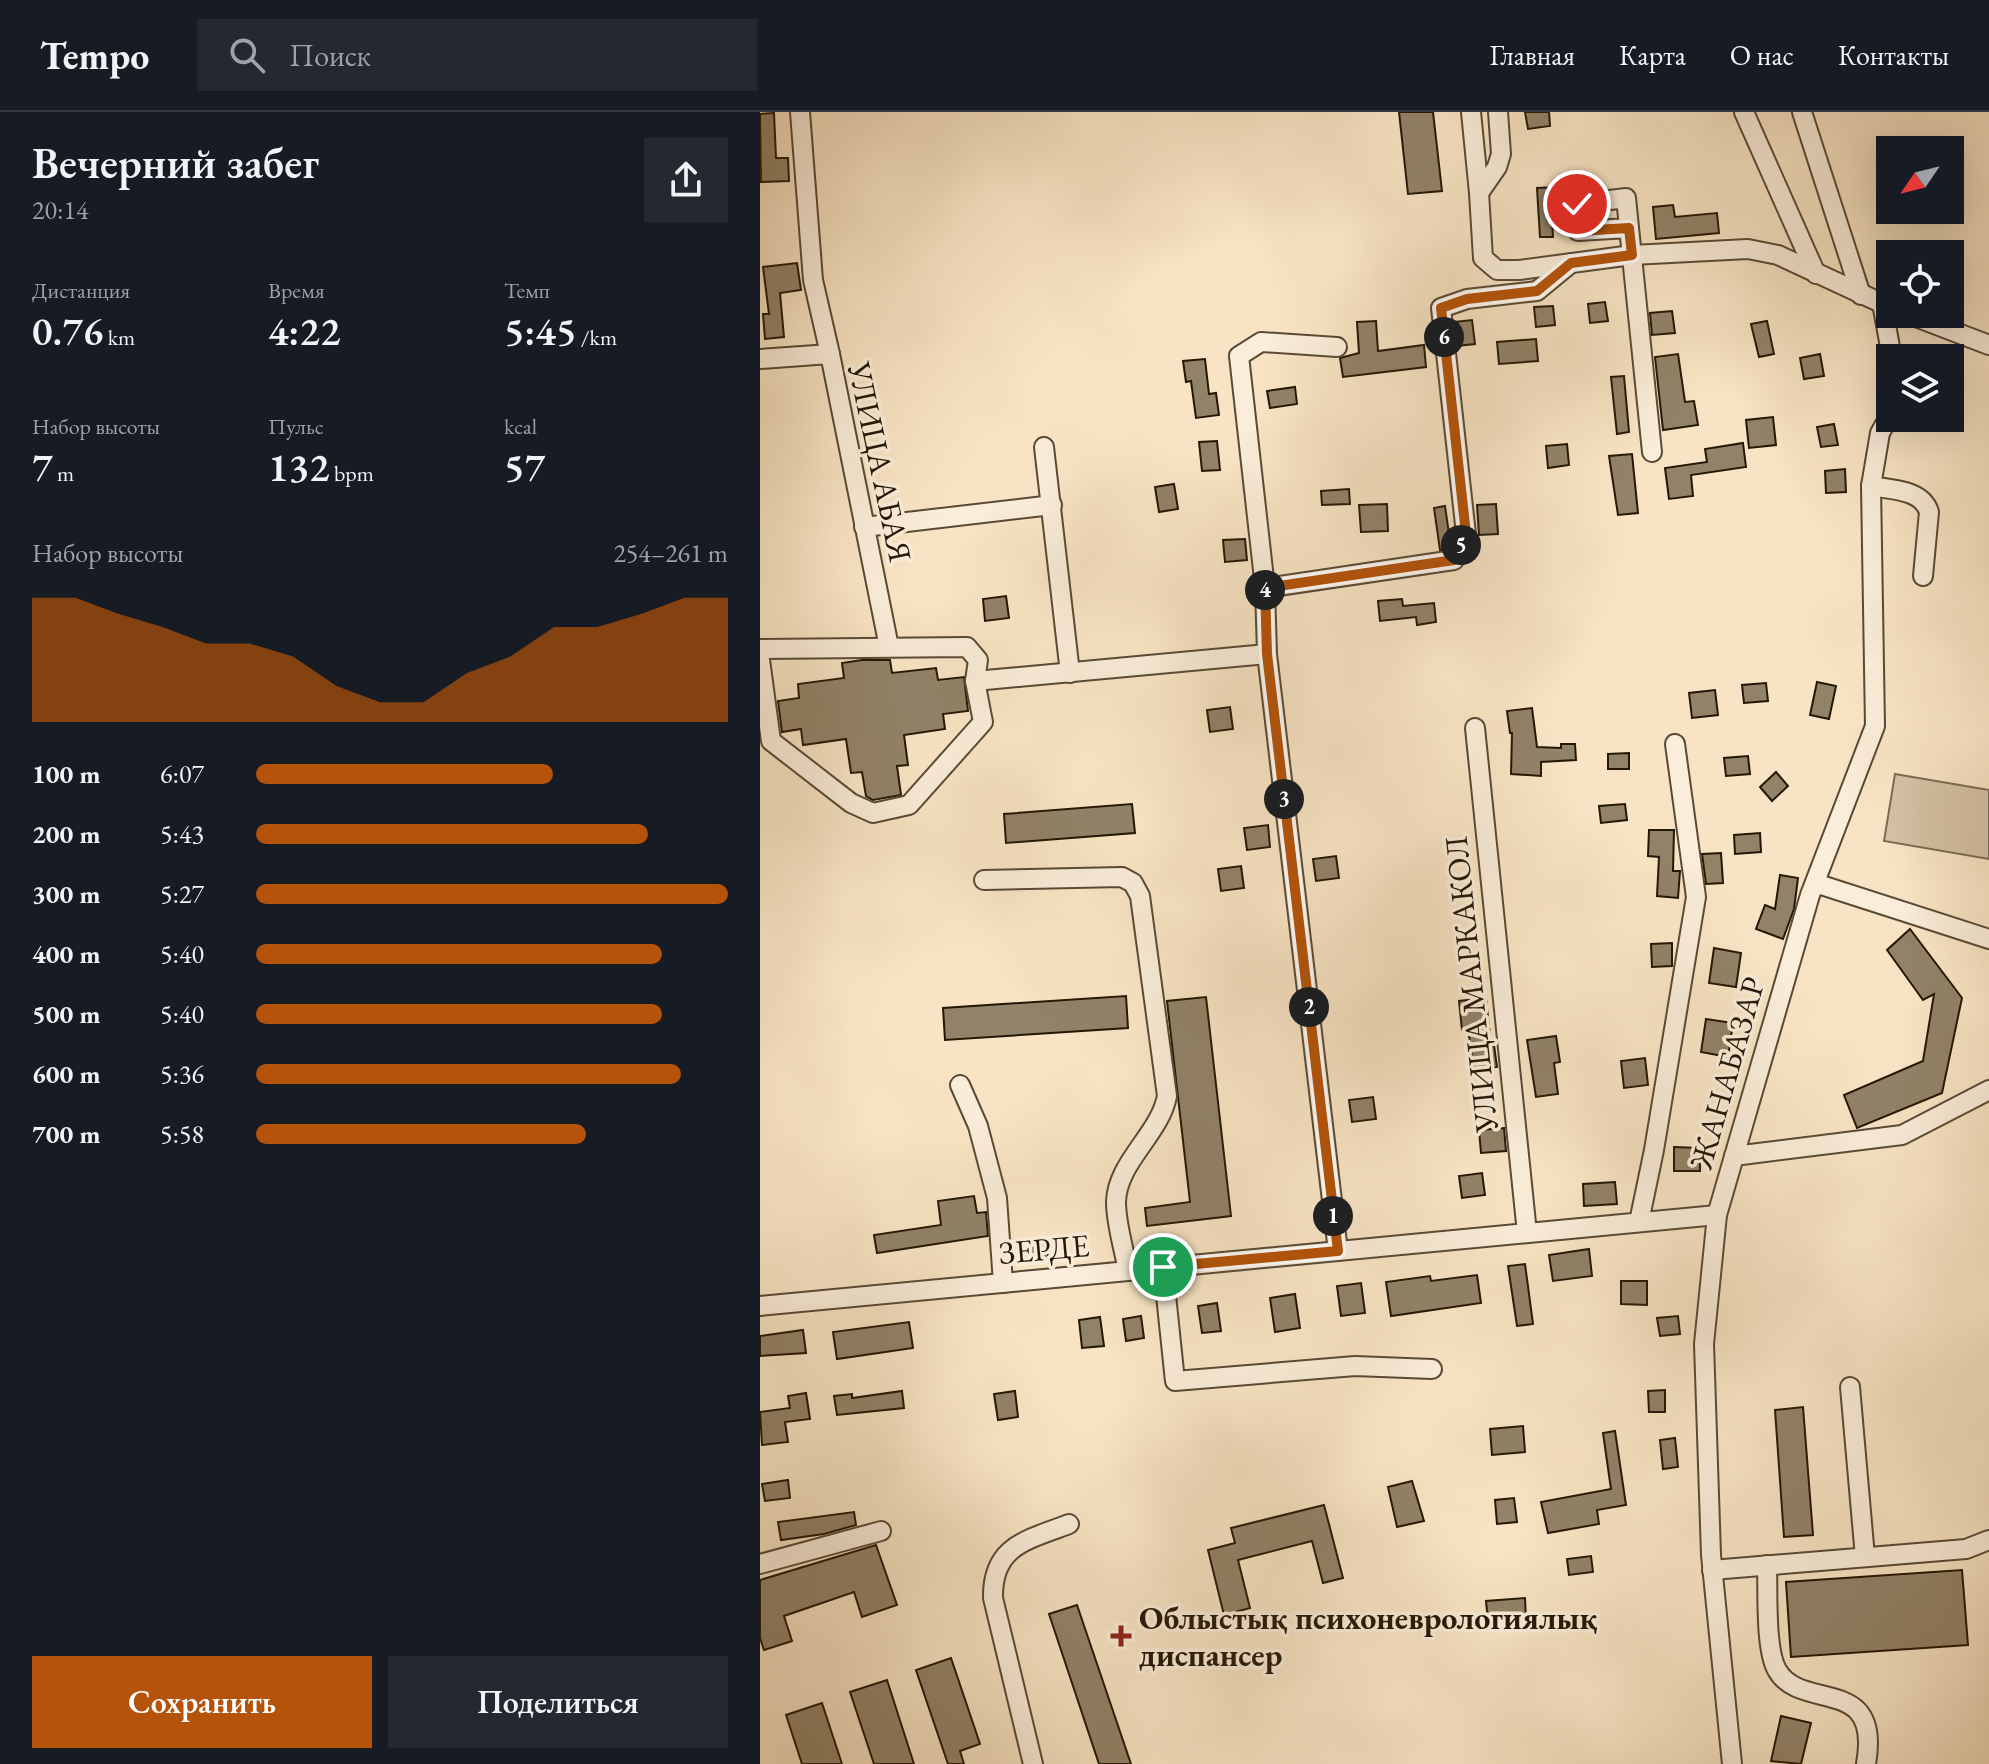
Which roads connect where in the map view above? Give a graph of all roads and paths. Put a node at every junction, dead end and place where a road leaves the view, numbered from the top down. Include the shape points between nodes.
1 (800, 112) edge
2 (1471, 112) edge
3 (1498, 112) edge
4 (1744, 112) edge
5 (1802, 112) edge
6 (1479, 193) junction
7 (1629, 228) dead end
8 (1632, 255) junction
9 (1571, 263) junction
10 (1816, 274) junction
11 (1861, 295) junction
12 (1876, 301) edge
13 (1945, 328) edge
14 (1989, 345) edge
15 (1337, 347) dead end
16 (830, 354) junction
17 (760, 359) edge
18 (1881, 432) edge
19 (1044, 447) dead end
20 (1652, 452) dead end
21 (1871, 486) junction
22 (1052, 505) junction
23 (864, 527) junction
24 (1923, 576) dead end
25 (1265, 588) junction
26 (889, 647) junction
27 (760, 649) edge
28 (1267, 654) junction
29 (760, 660) edge
30 (1070, 673) junction
31 (975, 681) junction
32 (1475, 728) dead end
33 (1675, 744) dead end
34 (984, 880) dead end
35 (1815, 883) junction
36 (1989, 939) edge
37 (960, 1085) dead end
38 (1989, 1090) edge
39 (1734, 1156) junction
40 (1717, 1215) junction
41 (1639, 1222) junction
42 (1527, 1233) junction
43 (1338, 1251) junction
44 (1163, 1267) junction
45 (1128, 1271) junction
46 (1003, 1283) junction
47 (760, 1306) edge
48 (1432, 1369) dead end
49 (1850, 1387) dead end
50 (1069, 1524) dead end
51 (881, 1531) dead end
52 (1989, 1540) edge
53 (1865, 1557) junction
54 (760, 1564) edge
55 (1767, 1565) junction
56 (1712, 1570) junction
57 (1033, 1764) edge
58 (1732, 1764) edge
59 (1866, 1764) edge

1 - 16 street via 813,280
2 - 6 street
3 - 6 street via 1501,154
4 - 10 street
5 - 11 street
6 - 9 street via 1483,258 1489,266 1519,270
7 - 8 street
8 - 9 street
8 - 10 street via 1748,249 1778,255
8 - 20 street
9 - 25 street via 1537,291 1467,299 1441,308 1466,534 1454,560
10 - 11 street
11 - 12 street
13 - 14 street
15 - 25 street via 1261,342 1239,356
16 - 17 street, УЛИЦА АБАЯ
16 - 23 street, УЛИЦА АБАЯ
18 - 21 street, ЖАНАБАЗАР
19 - 22 street
21 - 24 street via 1917,496 1926,504
21 - 35 street, ЖАНАБАЗАР via 1875,726
22 - 23 street
22 - 30 street
23 - 26 street, УЛИЦА АБАЯ
25 - 28 street
26 - 27 street
26 - 31 street via 967,647 978,660
28 - 30 street
28 - 43 street
29 - 31 street via 771,741 851,803 873,813 909,805 983,722
30 - 31 street
32 - 42 street, УЛИЦА МАРКАКОЛ
33 - 41 street via 1696,897
34 - 45 street via 1122,877 1140,896 1167,1096 1116,1201
35 - 36 street
35 - 39 street, ЖАНАБАЗАР
37 - 46 street via 978,1126 997,1198
38 - 39 street via 1902,1135
39 - 40 street, ЖАНАБАЗАР
40 - 41 street, ЗЕРДЕ
40 - 56 street, ЖАНАБАЗАР via 1704,1344
41 - 42 street, ЗЕРДЕ
42 - 43 street, ЗЕРДЕ
43 - 44 street, ЗЕРДЕ
44 - 45 street, ЗЕРДЕ
44 - 48 street via 1175,1381 1355,1366
45 - 46 street, ЗЕРДЕ
46 - 47 street, ЗЕРДЕ
49 - 53 street
50 - 57 street via 1006,1554 993,1585
51 - 54 street
52 - 53 street via 1966,1549
53 - 55 street
55 - 56 street
55 - 59 street via 1771,1656 1777,1671 1788,1684 1842,1700 1862,1716 1870,1741
56 - 58 street, ЖАНАБАЗАР

